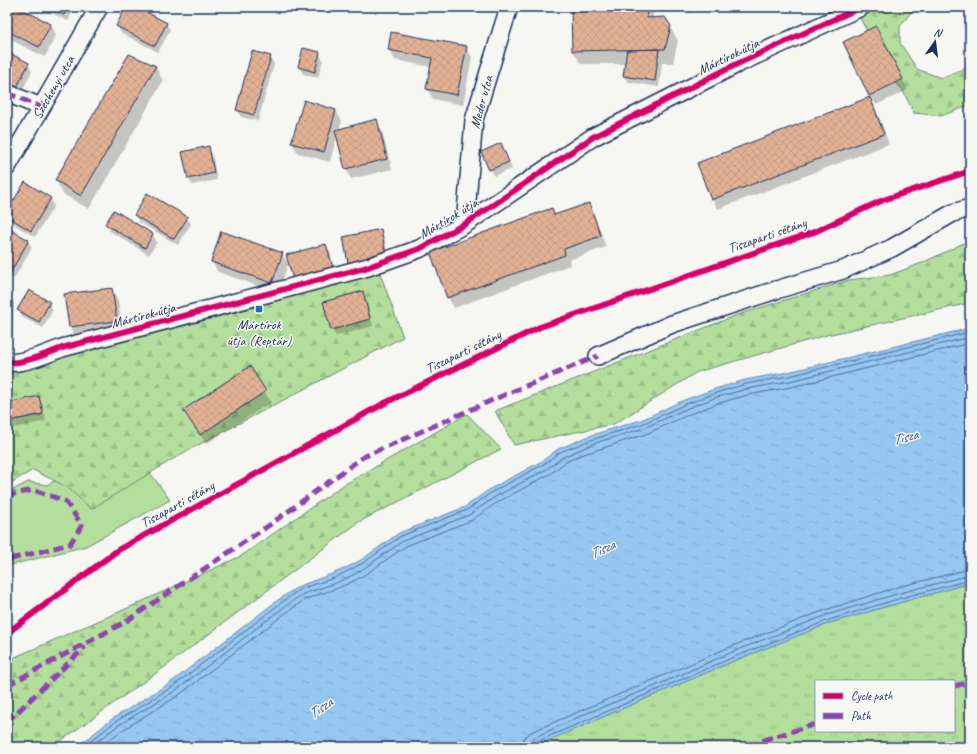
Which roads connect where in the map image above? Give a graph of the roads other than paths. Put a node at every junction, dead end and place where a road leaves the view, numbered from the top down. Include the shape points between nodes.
1 (99, 7) edge
2 (509, 7) edge
3 (861, 7) edge
4 (7, 93) edge
5 (41, 108) junction
6 (7, 167) edge
7 (970, 208) edge
8 (465, 224) junction
9 (598, 356) dead end
10 (8, 365) edge

1 - 5 street, Széchenyi utca
2 - 8 street, Meder utca via 474,120
3 - 8 street, Mártírok útja via 737,64 593,137
4 - 5 street
5 - 6 street, Széchenyi utca
7 - 9 street via 953,213 892,248 843,270 672,324
8 - 10 street, Mártírok útja via 419,249 368,267 62,348

